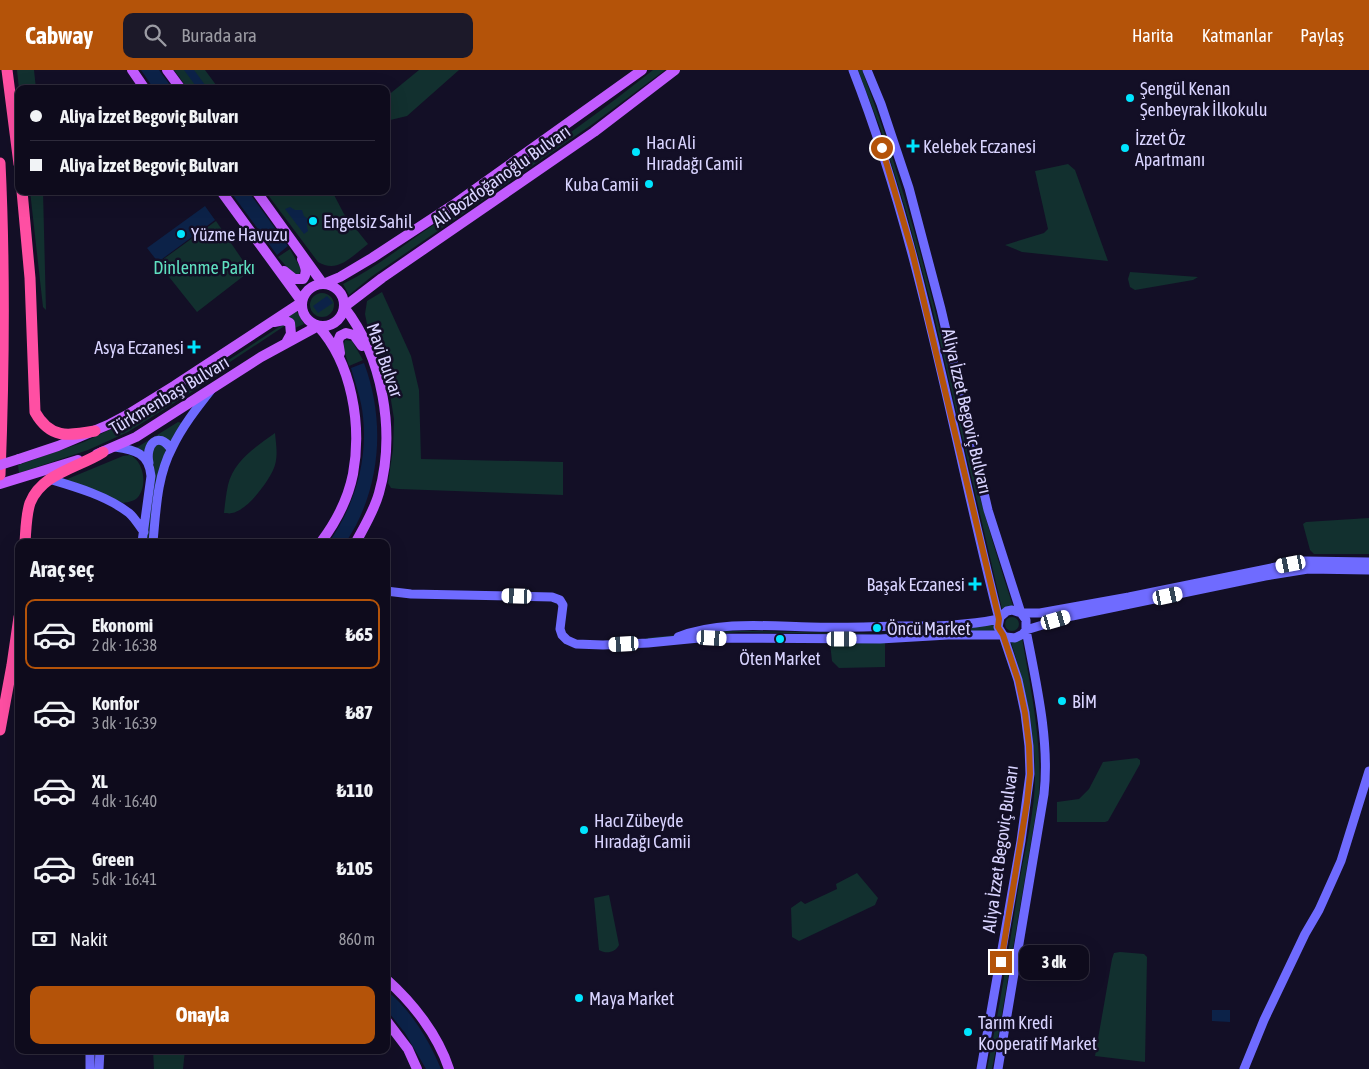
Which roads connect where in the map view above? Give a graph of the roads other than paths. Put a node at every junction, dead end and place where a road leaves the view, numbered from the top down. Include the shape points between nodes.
1 (7, 70) edge
2 (132, 70) edge
3 (167, 70) edge
4 (642, 70) edge
5 (675, 70) edge
6 (854, 70) edge
7 (867, 70) edge
8 (142, 85) edge
9 (177, 85) edge
10 (15, 133) edge
11 (0, 163) edge
12 (22, 195) edge
13 (224, 195) edge
14 (259, 195) edge
15 (294, 243) junction
16 (271, 260) junction
17 (323, 284) junction
18 (302, 302) junction
19 (344, 307) junction
20 (269, 324) junction
21 (318, 326) junction
22 (281, 346) junction
23 (372, 359) junction
24 (344, 368) junction
25 (212, 389) junction
26 (95, 431) junction
27 (115, 447) junction
28 (171, 449) junction
29 (103, 452) junction
30 (0, 464) edge
31 (150, 468) junction
32 (0, 474) edge
33 (49, 479) junction
34 (0, 484) edge
35 (144, 532) junction
36 (25, 539) edge
37 (143, 539) edge
38 (152, 539) edge
39 (323, 539) edge
40 (357, 539) edge
41 (1369, 562) edge
42 (1369, 570) edge
43 (390, 591) edge
44 (1021, 613) junction
45 (999, 619) junction
46 (1026, 630) junction
47 (1003, 635) junction
48 (661, 642) junction
49 (15, 644) edge
50 (0, 730) edge
51 (1369, 771) edge
52 (390, 983) edge
53 (390, 1025) edge
54 (90, 1054) edge
55 (100, 1054) edge
56 (90, 1069) edge
57 (99, 1069) edge
58 (417, 1069) edge
59 (449, 1069) edge
60 (981, 1069) edge
61 (998, 1069) edge
62 (1244, 1069) edge

1 - 10 highway
2 - 8 main road
3 - 9 main road
4 - 17 main road, Ali Bozdoğanoğlu Bulvarı via 472,192 340,278
5 - 19 main road, Ali Bozdoğanoğlu Bulvarı via 614,118
6 - 45 main road, Aliya İzzet Begoviç Bulvarı via 887,163 912,251
7 - 44 main road, Aliya İzzet Begoviç Bulvarı via 909,188 988,510
11 - 32 highway via 4,359
12 - 26 highway via 30,278 35,412 40,422 52,432 66,435
13 - 16 main road
14 - 15 main road
15 - 16 main road via 306,268 303,279 294,279
15 - 17 main road
16 - 18 main road
17 - 18 main road via 310,288
17 - 19 main road via 336,288
18 - 20 main road, Türkmenbaşı Bulvarı
18 - 21 main road via 302,312
19 - 21 main road via 332,324
19 - 23 main road, Mavi Bulvar
20 - 22 main road via 281,320 290,323 291,334
20 - 26 main road, Türkmenbaşı Bulvarı via 144,405
21 - 22 main road, Türkmenbaşı Bulvarı
21 - 24 main road
22 - 25 main road, Türkmenbaşı Bulvarı
23 - 24 main road via 354,335 346,334 340,336 338,342
23 - 40 main road, Mavi Bulvar via 385,408 386,450 377,499
24 - 39 main road via 356,419 353,474 346,497
25 - 27 main road, Türkmenbaşı Bulvarı
25 - 28 main road
26 - 30 main road, Türkmenbaşı Bulvarı, bridge
27 - 29 main road, Türkmenbaşı Bulvarı
27 - 31 main road via 134,450
28 - 31 main road via 164,442 152,442 147,455
28 - 38 main road via 158,494
29 - 33 highway
29 - 34 main road, Türkmenbaşı Bulvarı
31 - 35 main road
33 - 35 main road via 118,506 131,515
33 - 36 highway via 30,504
35 - 37 main road
41 - 44 main road via 1306,561 1066,609
42 - 46 main road via 1308,569 1265,576 1072,616
43 - 48 main road via 411,594 552,597 563,605 560,629 566,640 576,644 603,645
44 - 45 main road via 1007,611
44 - 46 main road via 1026,620
45 - 47 main road via 998,627
45 - 48 main road via 951,626 725,626 692,631
46 - 47 main road via 1015,638
46 - 61 main road, Aliya İzzet Begoviç Bulvarı via 1042,726 1046,776
47 - 48 main road via 880,639 699,638
47 - 60 main road, Aliya İzzet Begoviç Bulvarı via 1025,713 1030,774
49 - 50 highway
51 - 62 main road via 1341,861 1323,904 1264,1020
52 - 59 main road via 434,1035
53 - 58 main road via 408,1049
54 - 56 main road
55 - 57 main road

